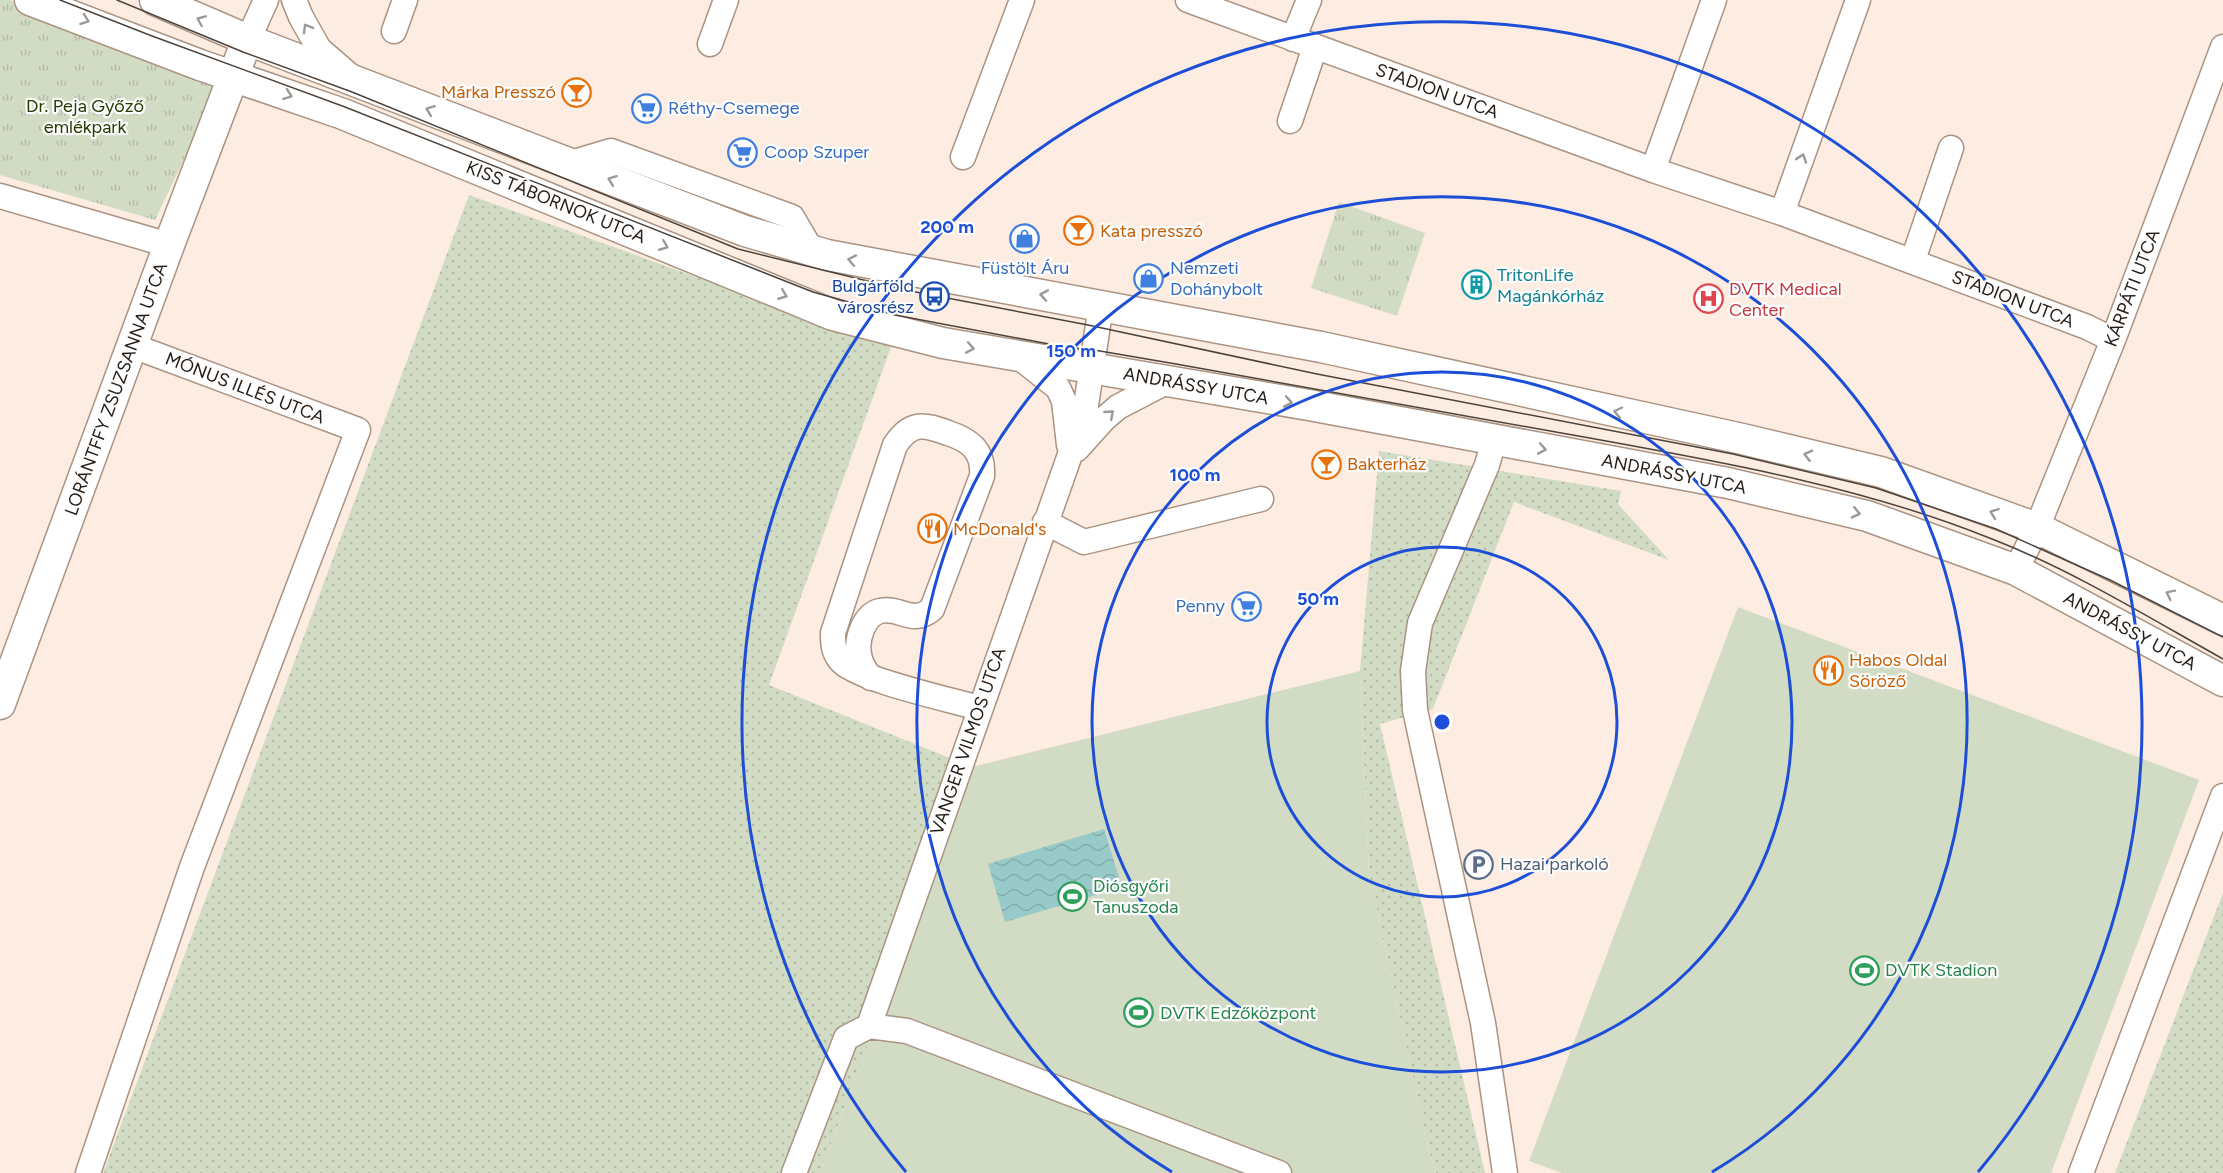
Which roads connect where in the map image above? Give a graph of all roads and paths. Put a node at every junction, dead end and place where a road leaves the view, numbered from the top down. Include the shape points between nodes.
1 (30, 0) edge
2 (155, 0) edge
3 (266, 0) edge
4 (294, 0) edge
5 (405, 0) edge
6 (726, 0) edge
7 (1022, 0) edge
8 (1188, 0) edge
9 (1309, 0) edge
10 (1714, 0) edge
11 (1858, 0) edge
12 (1224, 6) edge
13 (394, 31) dead end
14 (248, 40) junction
15 (1304, 43) junction
16 (710, 44) dead end
17 (2223, 46) edge
18 (233, 75) junction
19 (356, 81) junction
20 (1290, 121) dead end
21 (1951, 148) dead end
22 (963, 157) dead end
23 (1653, 170) junction
24 (0, 196) edge
25 (1782, 213) junction
26 (169, 244) junction
27 (1912, 260) junction
28 (1101, 305) junction
29 (2113, 340) junction
30 (132, 346) junction
31 (1019, 357) junction
32 (1092, 369) junction
33 (1168, 381) junction
34 (1494, 440) junction
35 (1070, 457) junction
36 (1261, 499) dead end
37 (1045, 522) junction
38 (2037, 528) junction
39 (2016, 570) junction
40 (2223, 620) edge
41 (871, 678) junction
42 (2223, 681) edge
43 (0, 704) edge
44 (979, 708) junction
45 (2223, 796) edge
46 (869, 1026) junction
47 (1497, 1171) edge
48 (88, 1173) edge
49 (794, 1173) edge
50 (1279, 1173) edge
51 (2081, 1173) edge

1 -> 18 main road, KISS TÁBORNOK UTCA
14 -> 2 main road
3 - 14 street
19 -> 4 street via 319,49
5 - 13 street
6 - 16 street
7 - 22 street
8 - 12 street, STADION UTCA
9 - 15 street
10 - 23 street
25 -> 11 street
12 - 15 street, STADION UTCA
14 - 18 main road, LORÁNTFFY ZSUZSANNA UTCA
14 - 19 main road
15 - 20 street
15 - 23 street, STADION UTCA
17 - 29 street, KÁRPÁTI UTCA
18 - 26 main road, LORÁNTFFY ZSUZSANNA UTCA
18 -> 31 main road, KISS TÁBORNOK UTCA via 343,114 833,315
28 -> 19 main road via 849,259 745,231
21 - 27 street
23 - 25 street, STADION UTCA
24 - 26 street
25 - 27 street, STADION UTCA
26 - 30 main road, LORÁNTFFY ZSUZSANNA UTCA
27 - 29 street, STADION UTCA
28 - 32 street, VANGER VILMOS UTCA
38 -> 28 main road via 1881,472 1749,440 1333,350
29 - 38 street, KÁRPÁTI UTCA
30 - 43 main road, LORÁNTFFY ZSUZSANNA UTCA
30 - 48 street, MÓNUS ILLÉS UTCA via 358,430 192,867
31 - 32 main road, KISS TÁBORNOK UTCA
31 - 35 street via 1058,388 1064,401
32 - 33 main road, ANDRÁSSY UTCA
32 - 35 street, VANGER VILMOS UTCA via 1085,412
33 -> 34 main road, ANDRÁSSY UTCA
35 -> 33 street via 1118,407
34 -> 39 main road, ANDRÁSSY UTCA via 1728,483 1867,516
34 - 47 street via 1420,623 1413,671 1415,710 1483,1023
35 - 37 street, VANGER VILMOS UTCA
36 - 37 street via 1084,542
37 - 44 street, VANGER VILMOS UTCA
38 - 39 street, KÁRPÁTI UTCA
40 -> 38 main road
39 - 42 main road, ANDRÁSSY UTCA
41 - 41 street via 858,651 866,620 880,611 917,617 932,609 982,476 981,458 972,444 927,425 908,430 895,445 833,633 840,661
41 - 44 street
44 - 46 street, VANGER VILMOS UTCA
45 - 51 street
46 - 49 street via 846,1038
46 - 50 street via 907,1031

